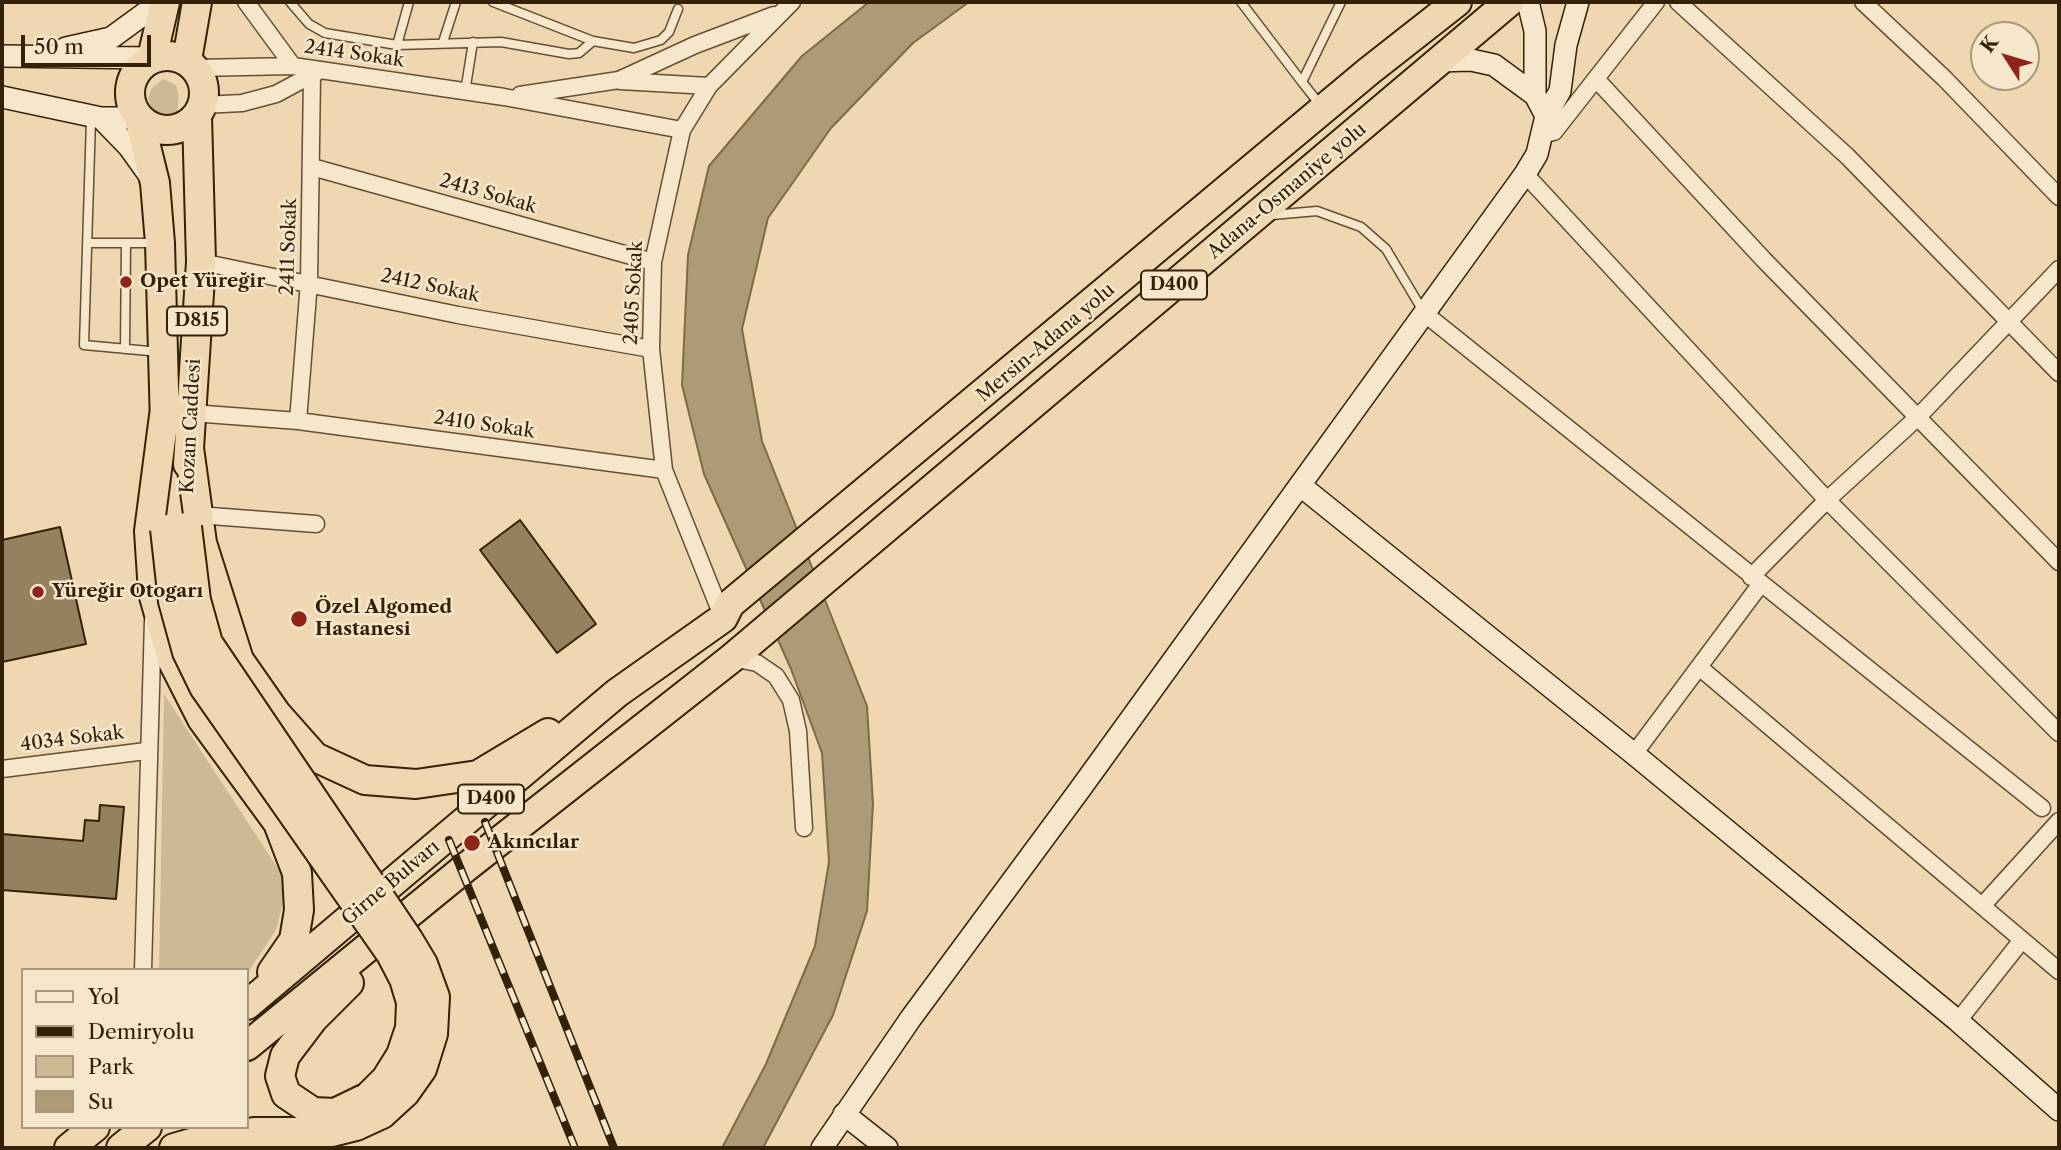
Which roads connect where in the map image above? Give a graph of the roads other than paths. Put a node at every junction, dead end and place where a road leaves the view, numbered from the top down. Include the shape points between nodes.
1 (154, 2) edge
2 (165, 2) edge
3 (197, 2) edge
4 (246, 2) edge
5 (290, 2) edge
6 (409, 2) edge
7 (456, 2) edge
8 (493, 2) edge
9 (1241, 2) edge
10 (1341, 2) edge
11 (1457, 2) edge
12 (1509, 2) edge
13 (1528, 2) edge
14 (1561, 2) edge
15 (1578, 2) edge
16 (1656, 2) edge
17 (1678, 2) edge
18 (1863, 2) edge
19 (786, 8) edge
20 (678, 9) dead end
21 (593, 41) junction
22 (443, 42) junction
23 (473, 42) junction
24 (1566, 44) junction
25 (397, 45) junction
26 (34, 55) junction
27 (2, 57) edge
28 (152, 58) junction
29 (1437, 61) junction
30 (191, 64) junction
31 (293, 66) junction
32 (315, 73) junction
33 (619, 80) junction
34 (1597, 80) junction
35 (1302, 82) junction
36 (709, 86) junction
37 (465, 92) junction
38 (1535, 95) junction
39 (2, 97) edge
40 (504, 97) junction
41 (200, 110) junction
42 (1325, 111) junction
43 (96, 117) junction
44 (139, 118) junction
45 (1545, 125) junction
46 (682, 130) junction
47 (312, 167) junction
48 (1525, 174) junction
49 (155, 183) junction
50 (2059, 197) edge
51 (1255, 217) junction
52 (87, 243) junction
53 (126, 243) junction
54 (160, 243) junction
55 (201, 262) junction
56 (653, 262) junction
57 (2059, 269) edge
58 (309, 282) junction
59 (1424, 313) junction
60 (2009, 322) junction
61 (125, 349) junction
62 (651, 349) junction
63 (163, 352) junction
64 (2059, 373) edge
65 (178, 411) junction
66 (1918, 416) junction
67 (298, 421) junction
68 (664, 470) junction
69 (1301, 486) junction
70 (1827, 500) junction
71 (183, 524) junction
72 (316, 524) dead end
73 (2059, 562) edge
74 (1756, 581) junction
75 (153, 593) junction
76 (727, 611) junction
77 (732, 657) junction
78 (1699, 667) junction
79 (617, 693) junction
80 (2059, 733) edge
81 (146, 751) junction
82 (1634, 754) junction
83 (2, 769) edge
84 (2042, 808) dead end
85 (2059, 821) edge
86 (804, 828) dead end
87 (465, 867) junction
88 (1982, 906) junction
89 (2022, 940) junction
90 (142, 968) edge
91 (2059, 971) edge
92 (250, 1002) edge
93 (1958, 1021) junction
94 (248, 1045) edge
95 (375, 1105) junction
96 (2059, 1111) edge
97 (844, 1114) junction
98 (93, 1129) edge
99 (145, 1129) edge
100 (69, 1148) edge
101 (121, 1148) edge
102 (174, 1148) edge
103 (822, 1148) edge
104 (887, 1148) edge

1 - 26 main road via 111,38
2 - 28 highway, D815
3 - 30 highway, D815
4 - 31 street
5 - 25 lane via 309,24 325,33
6 - 25 lane
7 - 22 lane
8 - 21 lane
9 - 35 lane
10 - 35 lane
11 - 42 highway, Mersin-Adana yolu / D400
12 - 29 highway, Adana-Osmaniye yolu / D400
13 - 38 main road via 1535,31
14 - 24 main road
15 - 24 main road
16 - 34 street
17 - 60 street via 1847,156
18 - 50 street
19 - 33 street, 2414 Sokak
19 - 36 street, 2405 Sokak
20 - 21 lane via 669,32 651,44 625,48
21 - 23 lane via 579,54
22 - 23 lane
22 - 25 lane
23 - 37 lane
24 - 45 main road via 1560,91
26 - 27 main road
26 - 28 main road
28 - 30 highway via 164,55
28 - 44 highway, D815 via 135,74 131,85
29 - 38 main road via 1494,65
29 - 51 highway, Adana-Osmaniye yolu / D400
30 - 31 street, 2414 Sokak
30 - 41 highway, D815 via 202,79
31 - 32 street, 2414 Sokak
32 - 37 street, 2414 Sokak
32 - 41 street via 276,94
32 - 47 street, 2411 Sokak
33 - 36 street
33 - 40 street, 2414 Sokak
34 - 45 street via 1553,132
34 - 66 street via 1764,260
35 - 42 lane
36 - 46 street, 2405 Sokak
37 - 40 street, 2414 Sokak
38 - 45 main road
39 - 43 main road
40 - 46 street, 2414 Sokak
41 - 44 highway via 175,130 162,130
41 - 55 highway, Kozan Caddesi / D815
42 - 76 highway, Mersin-Adana yolu / D400
43 - 44 main road
43 - 49 main road via 129,147
43 - 52 lane
44 - 49 highway, Kozan Caddesi / D815
45 - 48 main road
46 - 56 street, 2405 Sokak
47 - 56 street, 2413 Sokak
47 - 58 street, 2411 Sokak
48 - 59 main road
48 - 70 street
49 - 54 highway, Kozan Caddesi / D815
51 - 59 lane via 1317,212 1361,227 1386,249
51 - 77 highway, Adana-Osmaniye yolu / D400
52 - 53 lane
52 - 61 lane via 84,345
53 - 54 lane
53 - 61 lane
54 - 63 highway, Kozan Caddesi / D815
55 - 58 street, 2412 Sokak
55 - 65 highway, Kozan Caddesi / D815
56 - 62 street, 2405 Sokak
57 - 60 street
58 - 62 street, 2412 Sokak via 458,315
58 - 67 street, 2411 Sokak
59 - 69 main road
59 - 74 street
60 - 64 street
60 - 66 street
61 - 63 lane
62 - 68 street, 2405 Sokak
63 - 65 highway, Kozan Caddesi / D815
65 - 67 street, 2410 Sokak
65 - 71 highway
65 - 71 highway, Kozan Caddesi / D815 via 189,448
65 - 75 highway via 149,531
66 - 70 street
66 - 73 street
67 - 68 street, 2410 Sokak
68 - 76 street, 2405 Sokak
69 - 82 main road
69 - 97 main road
70 - 74 street
70 - 80 street
71 - 72 street
71 - 79 highway via 209,570 239,660 276,713 315,757 365,780 416,784 478,775
71 - 95 highway, bridge via 208,643 408,939 435,997 433,1034 422,1069 405,1093
74 - 78 street
74 - 84 street
75 - 81 street
75 - 92 highway via 173,660 202,719 278,823 297,873 299,910 294,940
76 - 79 highway, Girne Bulvarı / D400
77 - 86 street via 757,663 776,676 791,700 798,731
77 - 87 highway, Girne Bulvarı / D400
78 - 82 street
78 - 88 street
79 - 92 highway, Girne Bulvarı / D400
81 - 83 street, 4034 Sokak
81 - 90 street
82 - 93 main road
85 - 88 street
87 - 94 highway, Girne Bulvarı / D400
87 - 95 highway via 313,1019 285,1056 280,1076 286,1094 313,1112
88 - 89 street
89 - 91 street
89 - 93 street
93 - 96 main road
95 - 102 highway via 356,1126 332,1132 254,1132
97 - 103 main road
97 - 104 main road
98 - 100 highway
99 - 101 highway

